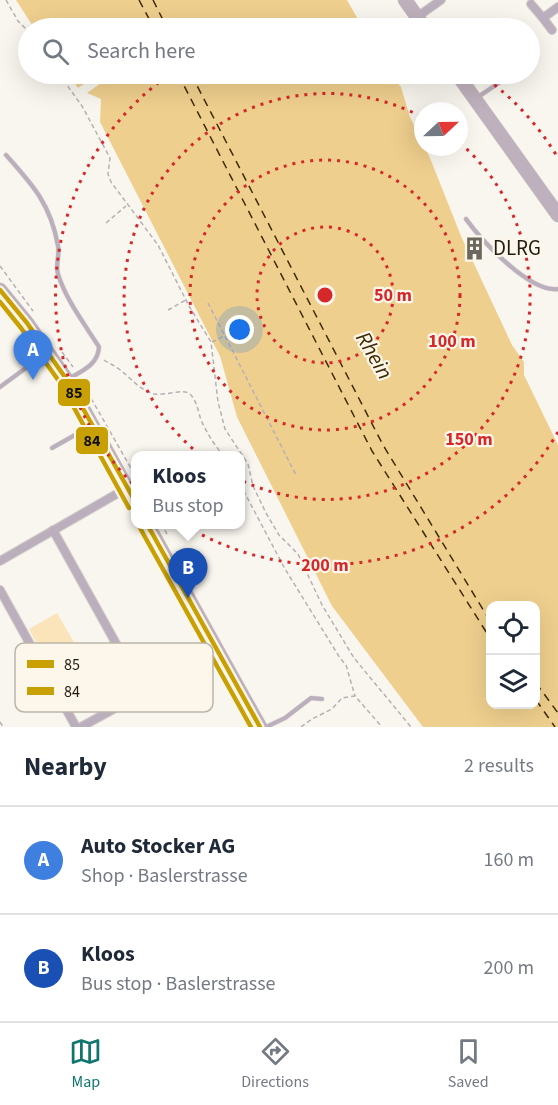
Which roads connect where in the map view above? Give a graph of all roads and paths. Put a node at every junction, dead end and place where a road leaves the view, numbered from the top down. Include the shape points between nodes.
1 (6, 0) edge
2 (405, 0) edge
3 (441, 0) edge
4 (531, 4) dead end
5 (558, 7) edge
6 (418, 18) edge
7 (425, 18) edge
8 (543, 18) junction
9 (18, 21) edge
10 (552, 30) dead end
11 (66, 84) edge
12 (464, 84) edge
13 (498, 84) edge
14 (475, 99) junction
15 (6, 155) dead end
16 (126, 205) junction
17 (558, 215) edge
18 (466, 219) dead end
19 (106, 222) dead end
20 (558, 289) edge
21 (1, 294) edge
22 (186, 300) junction
23 (208, 303) dead end
24 (168, 310) dead end
25 (224, 336) junction
26 (211, 342) junction
27 (48, 352) junction
28 (98, 356) junction
29 (67, 380) junction
30 (0, 387) edge
31 (92, 424) junction
32 (52, 448) dead end
33 (220, 451) edge
34 (239, 451) edge
35 (245, 459) edge
36 (296, 475) dead end
37 (127, 488) junction
38 (245, 493) edge
39 (131, 496) edge
40 (149, 529) edge
41 (53, 530) junction
42 (0, 561) edge
43 (0, 590) edge
44 (29, 643) edge
45 (116, 643) edge
46 (355, 696) junction
47 (322, 699) dead end
48 (68, 712) edge
49 (108, 712) edge
50 (0, 722) edge
51 (3, 727) edge
52 (76, 727) edge
53 (81, 727) edge
54 (260, 727) edge
55 (266, 727) edge
56 (301, 727) edge
57 (382, 727) edge
58 (411, 727) edge

1 - 9 path
2 - 6 main road
3 - 7 street
4 - 8 street
5 - 8 street
8 - 10 street
11 - 16 path via 110,158 108,174
12 - 14 main road
13 - 14 lane
14 - 17 main road
15 - 28 lane via 47,207 59,247 56,270 99,347
16 - 19 path
16 - 22 path via 158,245
18 - 20 lane via 490,249 520,273 542,287
21 - 27 main road
22 - 24 path
22 - 26 path
23 - 25 path
25 - 26 path
25 - 36 path
26 - 34 path via 225,429
27 - 29 main road
27 - 30 lane
28 - 29 lane
28 - 33 path via 147,391 190,393
29 - 31 main road
31 - 32 lane
31 - 37 main road
35 - 58 path via 279,535 298,554 322,605 354,658
37 - 39 main road
37 - 41 street
38 - 46 path via 290,576 346,665
40 - 54 main road
41 - 42 street
41 - 45 street
43 - 44 street
46 - 56 path via 342,698 332,709
46 - 57 path
47 - 55 lane via 311,698
48 - 52 street
49 - 53 street
50 - 51 path

